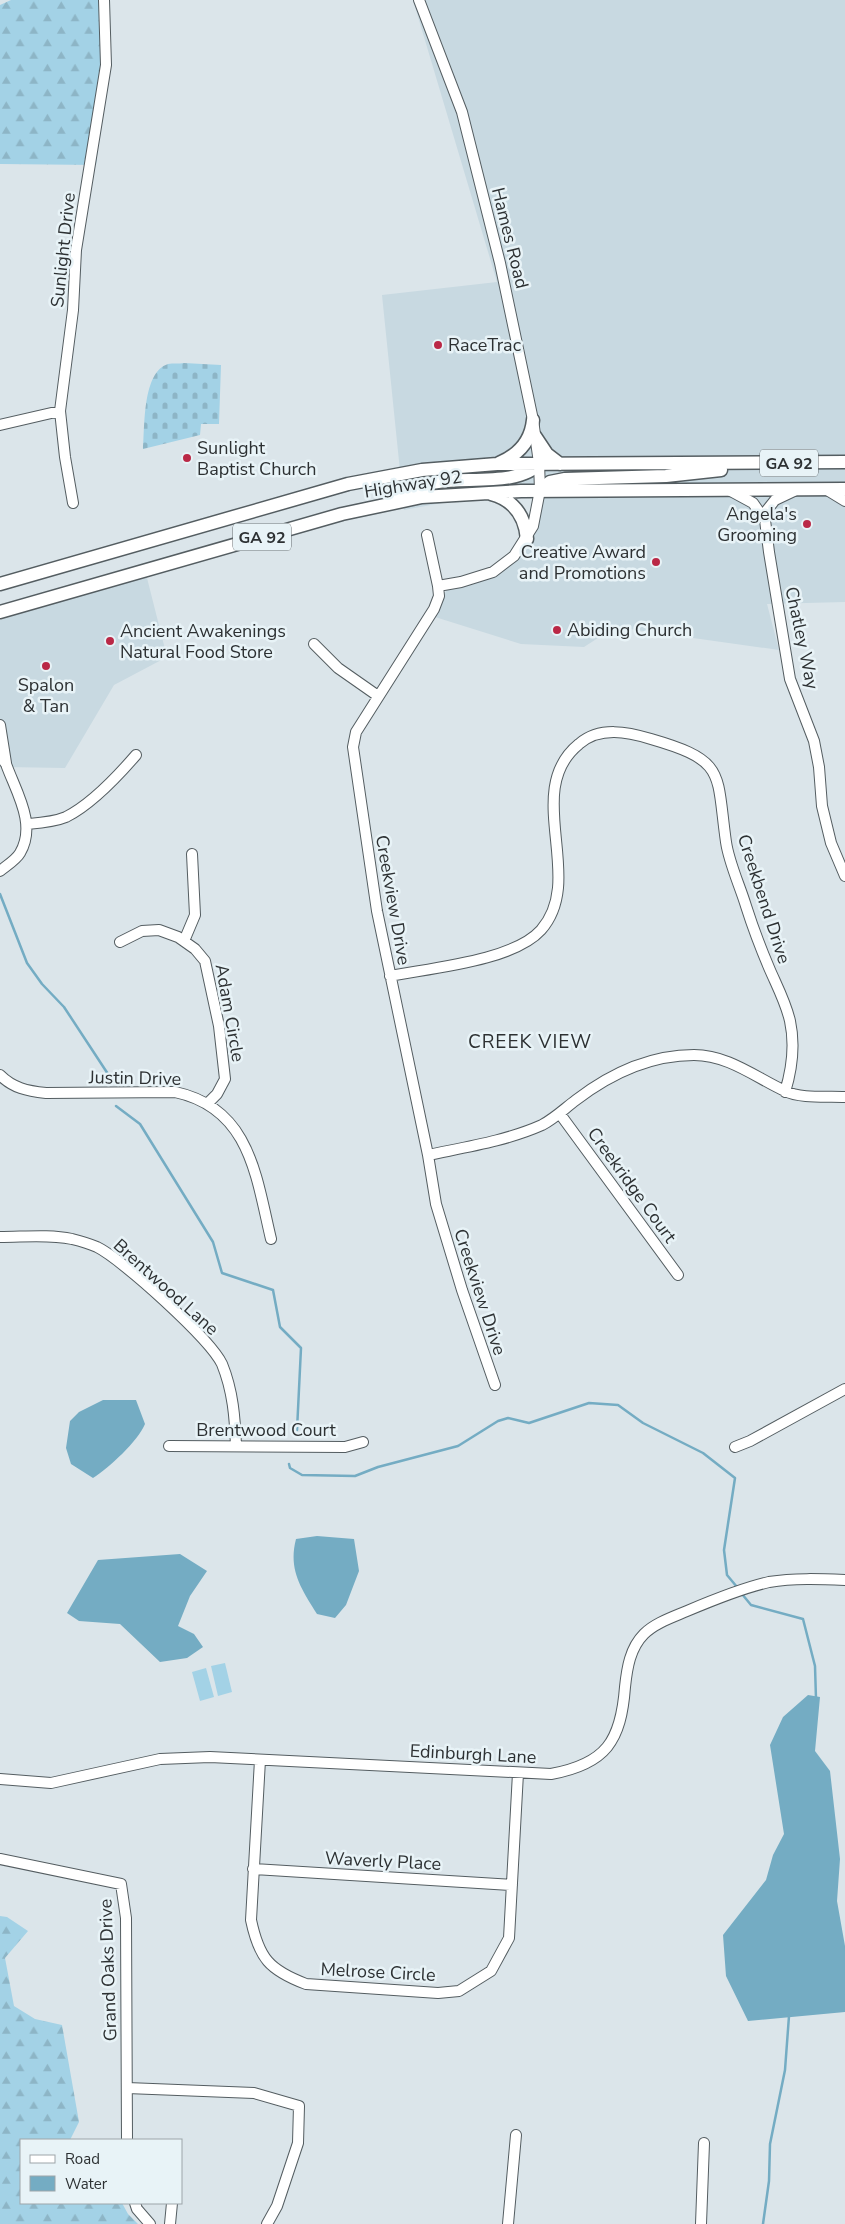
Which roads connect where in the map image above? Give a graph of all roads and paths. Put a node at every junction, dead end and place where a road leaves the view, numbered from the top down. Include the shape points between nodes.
1 (104, 0) edge
2 (419, 0) edge
3 (60, 412) junction
4 (533, 420) junction
5 (0, 425) edge
6 (535, 436) junction
7 (845, 462) edge
8 (742, 463) junction
9 (496, 464) junction
10 (539, 464) junction
11 (560, 464) junction
12 (845, 489) edge
13 (540, 490) junction
14 (728, 490) junction
15 (797, 490) junction
16 (826, 490) junction
17 (481, 491) junction
18 (845, 501) edge
19 (73, 503) dead end
20 (385, 504) junction
21 (765, 520) junction
22 (427, 535) dead end
23 (527, 539) junction
24 (4, 581) edge
25 (438, 586) junction
26 (0, 612) edge
27 (314, 644) dead end
28 (378, 696) junction
29 (0, 725) edge
30 (136, 755) dead end
31 (3, 760) edge
32 (28, 824) junction
33 (192, 854) dead end
34 (0, 871) edge
35 (845, 876) edge
36 (184, 941) junction
37 (120, 942) dead end
38 (390, 976) junction
39 (0, 1075) edge
40 (785, 1092) junction
41 (845, 1097) edge
42 (208, 1103) junction
43 (560, 1114) junction
44 (428, 1155) junction
45 (0, 1237) edge
46 (271, 1239) dead end
47 (678, 1276) dead end
48 (495, 1385) dead end
49 (845, 1389) edge
50 (363, 1442) dead end
51 (169, 1446) dead end
52 (236, 1446) junction
53 (735, 1447) dead end
54 (845, 1580) edge
55 (260, 1760) junction
56 (518, 1773) junction
57 (0, 1779) edge
58 (0, 1859) edge
59 (253, 1869) junction
60 (512, 1884) junction
61 (127, 2088) junction
62 (516, 2135) dead end
63 (127, 2139) edge
64 (704, 2143) dead end
65 (135, 2204) edge
66 (172, 2204) edge
67 (150, 2224) edge
68 (170, 2224) edge
69 (267, 2224) edge
70 (508, 2224) edge
71 (701, 2224) edge

1 - 3 street, Sunlight Drive via 106,65 76,250 73,310
2 - 4 street, Hames Road via 462,112 513,322
3 - 5 street
3 - 19 street, Sunlight Drive
4 - 6 street, Hames Road
4 - 9 main road via 524,445 509,459
6 - 10 street, Hames Road
6 - 11 main road via 547,454
7 - 8 main road, Highway 92 / GA 92
8 - 11 main road, Highway 92 / GA 92
8 - 13 main road via 692,474 565,478 550,482
9 - 10 main road, Highway 92 / GA 92
9 - 24 main road, Highway 92 / GA 92 via 437,468 366,480
10 - 11 main road, Highway 92 / GA 92
10 - 13 street, Hames Road
10 - 20 main road via 529,473 516,477 431,483
12 - 16 main road, Highway 92 / GA 92
13 - 14 main road, Highway 92 / GA 92
13 - 17 main road, Highway 92 / GA 92
13 - 23 street via 536,517
14 - 15 main road, Highway 92 / GA 92
14 - 21 street via 753,503
15 - 16 main road, Highway 92 / GA 92
15 - 21 street via 775,500 767,510
16 - 18 street
17 - 20 main road, Highway 92 / GA 92
17 - 23 main road via 503,498 518,509
20 - 26 main road, Highway 92 / GA 92
21 - 35 street, Chatley Way via 790,679 814,741 826,825
22 - 25 street
23 - 25 street via 514,556 493,572
25 - 28 street, Creekview Drive via 439,596 434,609
27 - 28 street via 338,668
28 - 38 street, Creekview Drive via 356,732 353,747
29 - 31 street
30 - 32 street via 112,783 66,817
31 - 32 street
32 - 34 street via 20,854
33 - 36 street via 195,914
36 - 37 street, Adam Circle via 160,930 142,931
36 - 42 street, Adam Circle via 205,960 219,1026 225,1079
38 - 40 street, Creekbend Drive via 494,956 521,946 540,931 552,913 557,890 555,779 567,755 586,738 602,732 631,733 697,755 719,783 729,854 790,1022 792,1058
38 - 44 street, Creekview Drive
39 - 42 street, Justin Drive via 9,1084 32,1091 175,1092
40 - 41 street
40 - 43 street via 731,1063 715,1057 692,1055 624,1069
42 - 46 street, Justin Drive via 224,1116 251,1156
43 - 44 street via 522,1133
43 - 47 street, Creekridge Court
44 - 48 street, Creekview Drive via 442,1227
45 - 52 street, Brentwood Lane via 72,1239 97,1247 119,1262 176,1313 221,1362 235,1411
49 - 53 street
50 - 52 street, Brentwood Court via 345,1447
51 - 52 street, Brentwood Court
54 - 56 street, Edinburgh Lane via 768,1582 714,1600 644,1634 632,1652 619,1728 609,1745 593,1761 575,1770 551,1774
55 - 56 street, Edinburgh Lane
55 - 57 street, Edinburgh Lane via 160,1759 51,1784
55 - 59 street, Melrose Circle
56 - 60 street, Melrose Circle
58 - 61 street, Grand Oaks Drive via 121,1884 126,1918
59 - 60 street, Waverly Place
59 - 60 street, Melrose Circle via 250,1920 256,1943 274,1968 287,1977 306,1984 438,1993 459,1991 491,1971 509,1938
61 - 63 street, Grand Oaks Drive
61 - 69 street via 254,2093 299,2106 298,2142 277,2206
62 - 70 street
64 - 71 street
65 - 67 street
66 - 68 street

